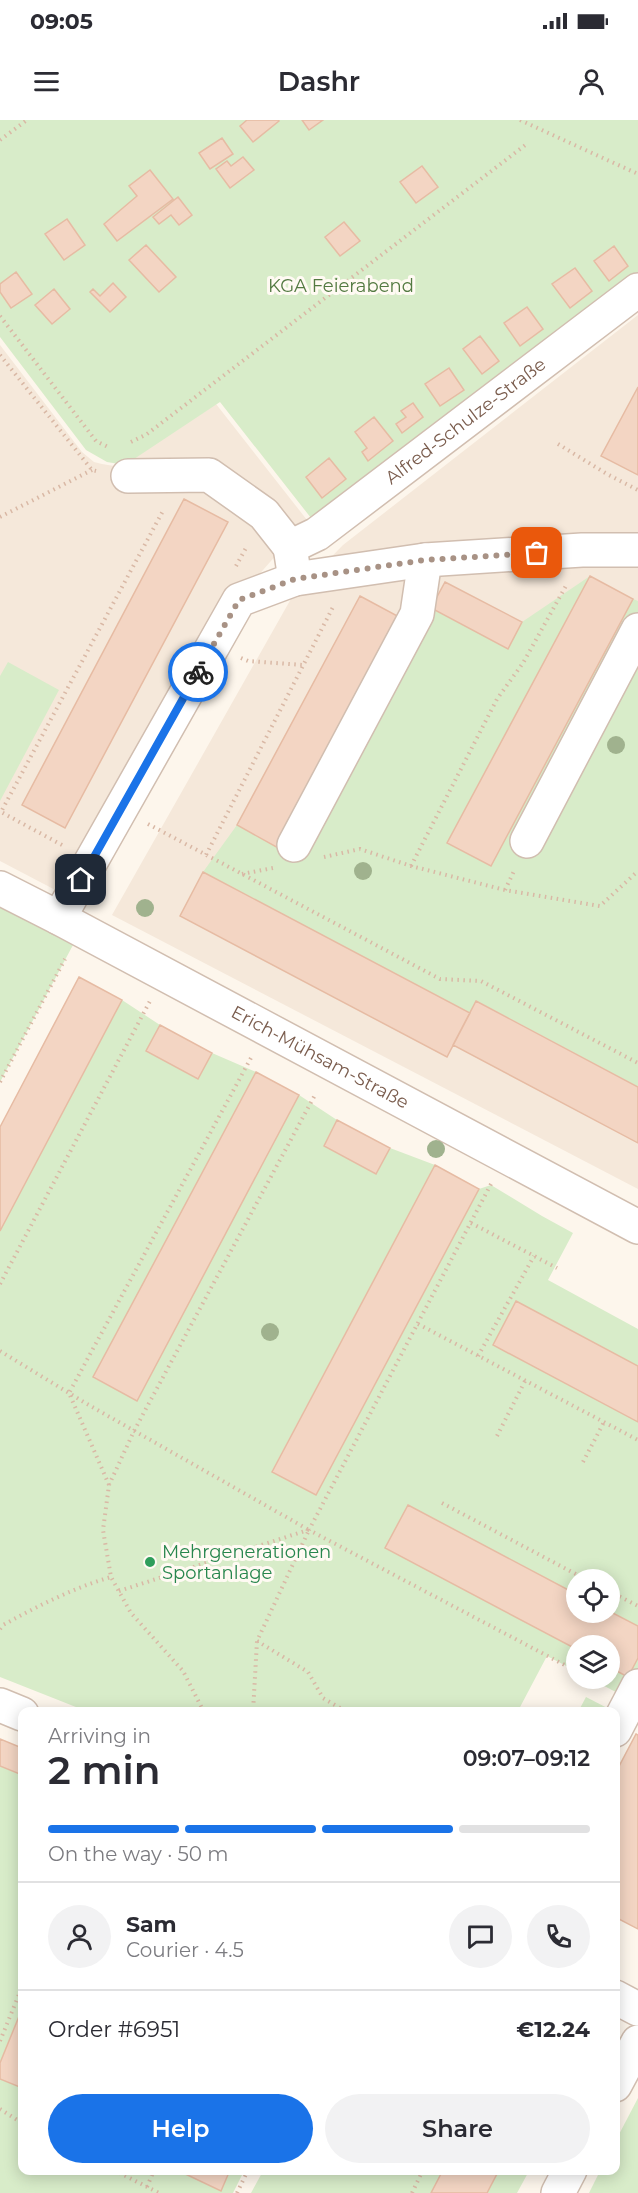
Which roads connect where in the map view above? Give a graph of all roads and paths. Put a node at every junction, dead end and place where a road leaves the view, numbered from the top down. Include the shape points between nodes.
1 (27, 120) edge
2 (520, 120) edge
3 (0, 140) edge
4 (528, 143) dead end
5 (638, 174) edge
6 (638, 290) edge
7 (0, 316) edge
8 (0, 354) edge
9 (558, 444) dead end
10 (121, 463) junction
11 (92, 470) junction
12 (182, 474) junction
13 (638, 490) edge
14 (264, 514) junction
15 (0, 517) edge
16 (582, 550) junction
17 (638, 550) edge
18 (425, 560) junction
19 (293, 563) junction
20 (351, 570) junction
21 (239, 600) junction
22 (638, 630) edge
23 (214, 645) junction
24 (303, 664) junction
25 (121, 809) junction
26 (1, 814) edge
27 (527, 841) dead end
28 (206, 855) junction
29 (297, 857) junction
30 (92, 861) junction
31 (411, 866) junction
32 (638, 871) edge
33 (241, 874) junction
34 (0, 888) edge
35 (70, 924) junction
36 (164, 974) junction
37 (266, 1029) junction
38 (638, 1063) edge
39 (331, 1064) junction
40 (0, 1082) edge
41 (506, 1157) junction
42 (471, 1223) junction
43 (638, 1227) edge
44 (534, 1256) junction
45 (557, 1268) dead end
46 (0, 1284) edge
47 (418, 1324) junction
48 (0, 1351) edge
49 (478, 1356) junction
50 (525, 1381) junction
51 (69, 1393) junction
52 (604, 1422) junction
53 (134, 1431) junction
54 (497, 1436) dead end
55 (638, 1440) edge
56 (582, 1462) dead end
57 (109, 1485) junction
58 (442, 1503) dead end
59 (309, 1530) junction
60 (566, 1569) edge
61 (111, 1577) junction
62 (119, 1591) junction
63 (620, 1597) edge
64 (638, 1606) edge
65 (0, 1629) edge
66 (257, 1641) junction
67 (566, 1666) edge
68 (638, 1686) edge
69 (0, 1705) edge
70 (201, 1707) edge
71 (253, 1707) edge
72 (338, 1707) edge
73 (18, 1712) edge
74 (620, 1720) edge
75 (18, 1996) edge
76 (620, 1999) edge
77 (638, 2008) edge
78 (0, 2041) edge
79 (638, 2042) edge
80 (620, 2076) edge
81 (0, 2109) edge
82 (18, 2120) edge
83 (124, 2175) edge
84 (152, 2175) edge
85 (246, 2175) edge
86 (421, 2175) edge
87 (567, 2175) edge
88 (147, 2187) junction
89 (159, 2193) edge
90 (237, 2193) edge
91 (412, 2193) edge
92 (558, 2193) edge

1 - 3 path
2 - 5 path
4 - 10 path via 147,434
6 - 19 street, Alfred-Schulze-Straße via 317,534
7 - 10 path via 96,441
8 - 11 path
9 - 13 path
10 - 11 path
10 - 12 street
11 - 15 path
12 - 14 street via 209,475
12 - 26 path
14 - 19 street
14 - 21 path via 223,591
16 - 17 street, Alfred-Schulze-Straße
16 - 18 street, Alfred-Schulze-Straße
16 - 31 path via 523,663 497,699
18 - 20 street, Alfred-Schulze-Straße
18 - 29 street via 417,614
19 - 20 street, Alfred-Schulze-Straße
19 - 21 street, Alfred-Schulze-Straße
20 - 24 path
21 - 23 street
22 - 27 street
23 - 24 path via 248,661
23 - 25 street
24 - 28 path
25 - 28 path
25 - 30 street
26 - 30 path
28 - 33 path
29 - 31 path via 360,849
29 - 33 path
30 - 35 street
31 - 32 path via 505,890 600,906
33 - 38 path via 440,979 481,981
34 - 35 street, Erich-Mühsam-Straße
35 - 36 street, Erich-Mühsam-Straße
35 - 40 path
36 - 37 street, Erich-Mühsam-Straße
36 - 46 path
37 - 39 street, Erich-Mühsam-Straße
37 - 51 path
39 - 41 street, Erich-Mühsam-Straße
39 - 53 path
41 - 42 path
41 - 43 street, Erich-Mühsam-Straße
42 - 44 path
42 - 47 path
44 - 45 path
44 - 49 path
47 - 49 path
47 - 59 path
48 - 51 path
49 - 50 path
50 - 52 path
50 - 54 path
51 - 53 path
51 - 57 path
52 - 55 path
52 - 56 path
53 - 57 path
53 - 59 path
57 - 61 path via 103,1530
58 - 60 path
59 - 62 path
59 - 66 path
59 - 67 path
61 - 62 path
61 - 65 path via 39,1605
62 - 70 path via 131,1613 183,1671
63 - 64 path
66 - 71 path
66 - 72 path via 308,1672 323,1698
68 - 74 street
69 - 73 street
75 - 78 path
76 - 77 street
79 - 80 street
81 - 82 path
83 - 88 path
84 - 88 path
85 - 90 path
86 - 91 path
87 - 92 street
88 - 89 path

